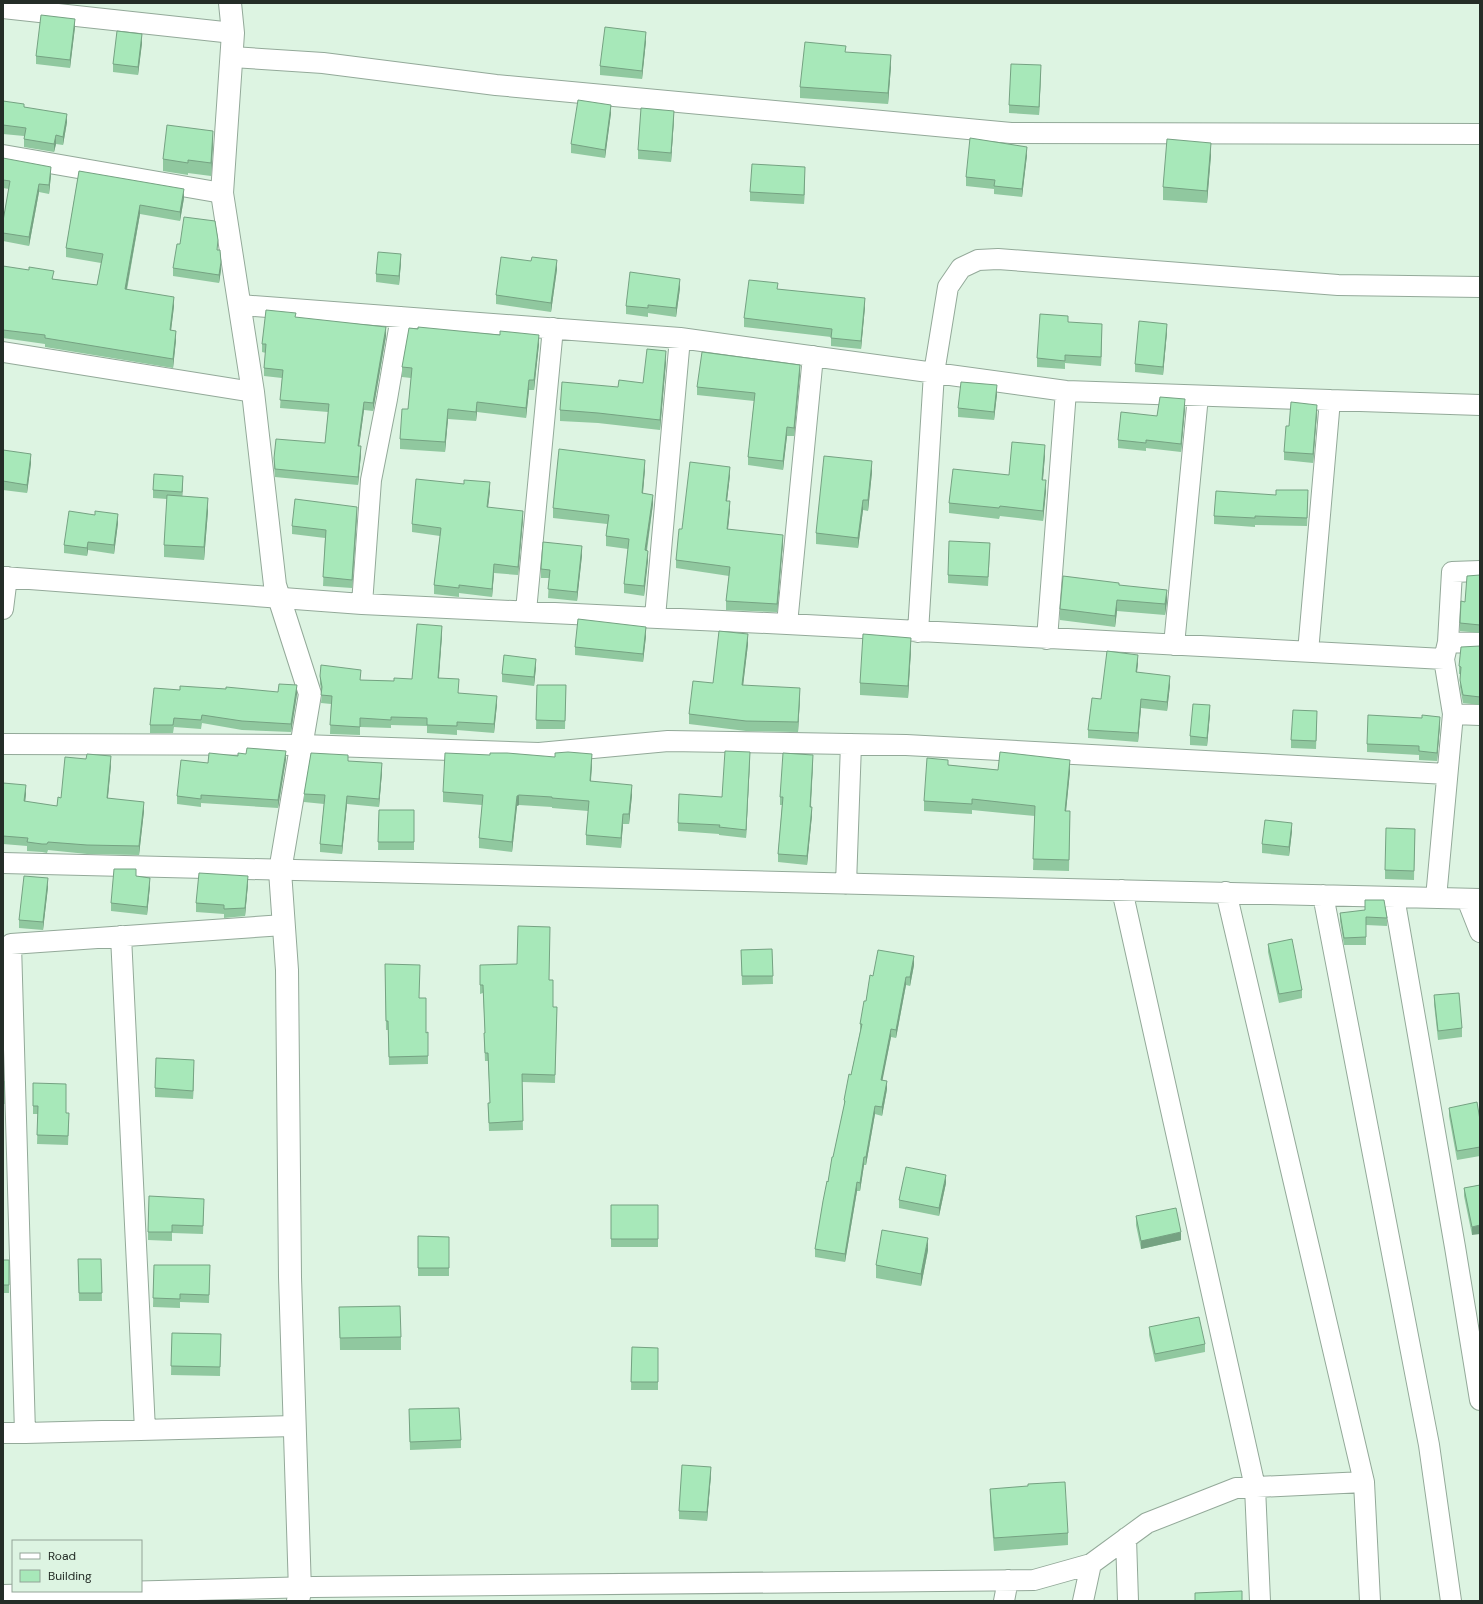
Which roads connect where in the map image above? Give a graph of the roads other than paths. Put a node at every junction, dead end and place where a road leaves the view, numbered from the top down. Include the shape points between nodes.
1 (230, 3) edge
2 (3, 8) edge
3 (233, 34) junction
4 (232, 57) junction
5 (1480, 134) edge
6 (3, 155) edge
7 (222, 193) junction
8 (1480, 287) edge
9 (240, 305) junction
10 (401, 317) junction
11 (553, 328) junction
12 (680, 338) junction
13 (3, 352) edge
14 (812, 356) junction
15 (934, 373) junction
16 (1066, 391) junction
17 (253, 392) junction
18 (1198, 396) junction
19 (1330, 400) junction
20 (1480, 405) edge
21 (1480, 571) edge
22 (5, 577) edge
23 (280, 599) junction
24 (362, 604) junction
25 (3, 609) edge
26 (526, 611) junction
27 (655, 617) junction
28 (787, 624) junction
29 (918, 632) junction
30 (1047, 639) junction
31 (1480, 643) edge
32 (1174, 645) junction
33 (1446, 651) junction
34 (1308, 652) junction
35 (1453, 714) junction
36 (1480, 715) edge
37 (3, 744) edge
38 (851, 744) junction
39 (302, 745) junction
40 (1447, 774) junction
41 (3, 863) edge
42 (280, 870) junction
43 (846, 884) junction
44 (1122, 890) junction
45 (1226, 892) junction
46 (1322, 895) junction
47 (1394, 897) junction
48 (1436, 898) junction
49 (1473, 899) edge
50 (284, 925) junction
51 (1480, 932) edge
52 (121, 936) junction
53 (1480, 1400) edge
54 (295, 1426) junction
55 (144, 1430) junction
56 (3, 1433) edge
57 (25, 1434) junction
58 (1364, 1482) junction
59 (1255, 1487) junction
60 (1126, 1538) junction
61 (1090, 1564) junction
62 (1008, 1580) junction
63 (299, 1594) edge
64 (3, 1595) edge
65 (1004, 1601) edge
66 (1084, 1601) edge
67 (1128, 1601) edge
68 (1260, 1601) edge
69 (1370, 1601) edge
70 (1451, 1601) edge

1 - 3 street
2 - 3 street
3 - 4 street
4 - 5 street via 323,63 503,86 1011,133
4 - 7 street
6 - 7 street
7 - 9 street
8 - 15 street via 1338,284 998,259 978,260 961,268 948,287
9 - 10 street
9 - 17 street
10 - 11 street
10 - 24 street via 371,480
11 - 12 street
11 - 26 street
12 - 14 street
12 - 27 street
13 - 17 street
14 - 15 street
14 - 28 street
15 - 16 street
15 - 29 street
16 - 18 street
16 - 30 street
17 - 23 street via 275,585
18 - 19 street
18 - 32 street
19 - 20 street
19 - 34 street
21 - 33 street via 1452,572
22 - 23 street
22 - 25 street
23 - 24 street
23 - 39 street via 310,694
24 - 26 street
26 - 27 street
27 - 28 street
28 - 29 street
29 - 30 street
30 - 32 street
31 - 33 street
32 - 34 street
33 - 34 street
33 - 35 street
35 - 36 street
35 - 40 street
37 - 39 street
38 - 39 street via 668,741 539,754
38 - 40 street
38 - 43 street
39 - 42 street
40 - 48 street
41 - 42 street
42 - 43 street
42 - 50 street
43 - 44 street
44 - 45 street
44 - 59 street
45 - 46 street
45 - 58 street
46 - 47 street
46 - 70 street via 1429,1445
47 - 48 street
47 - 53 street
48 - 49 street
49 - 51 street
50 - 52 street
50 - 54 street via 287,970 290,1277
52 - 55 street
52 - 57 street via 10,944
54 - 55 street
54 - 63 street
55 - 57 street
56 - 57 street
58 - 59 street
58 - 69 street
59 - 60 street via 1236,1488 1154,1520
59 - 68 street
60 - 61 street
60 - 67 street
61 - 62 street via 1034,1580
61 - 66 street
62 - 63 street
62 - 65 street
63 - 64 street

